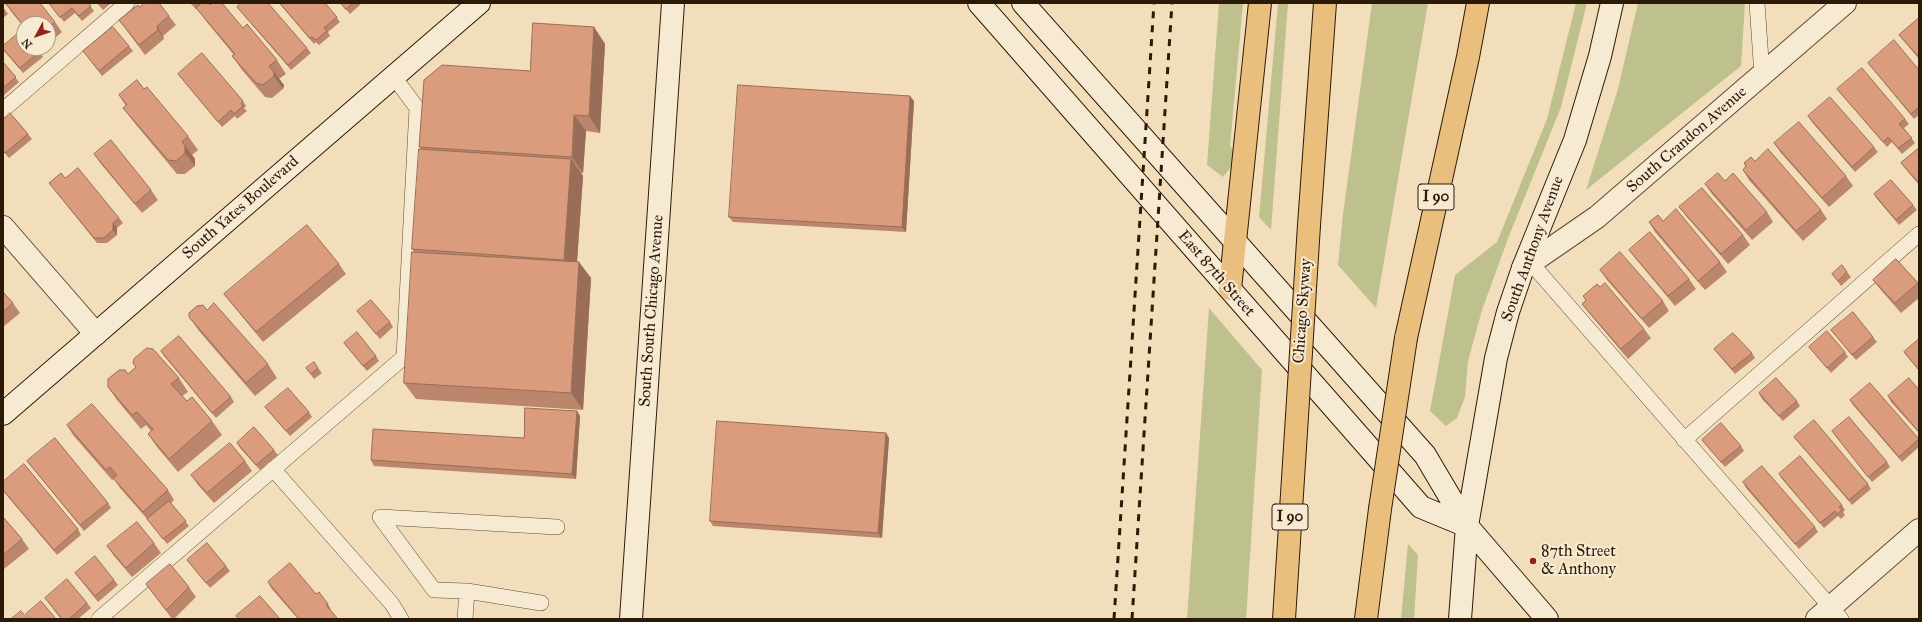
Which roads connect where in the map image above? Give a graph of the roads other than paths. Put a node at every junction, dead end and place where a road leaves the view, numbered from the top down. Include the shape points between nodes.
1 (127, 3) edge
2 (479, 3) edge
3 (673, 3) edge
4 (979, 3) edge
5 (1022, 3) edge
6 (1260, 3) edge
7 (1326, 3) edge
8 (1478, 3) edge
9 (1612, 3) edge
10 (1757, 3) edge
11 (1845, 3) edge
12 (1762, 75) junction
13 (394, 77) junction
14 (3, 110) edge
15 (3, 228) edge
16 (1919, 234) edge
17 (1235, 241) junction
18 (1527, 266) junction
19 (1230, 289) junction
20 (96, 334) junction
21 (3, 414) edge
22 (1684, 440) junction
23 (273, 469) junction
24 (1467, 526) junction
25 (557, 527) dead end
26 (1919, 530) edge
27 (467, 591) junction
28 (541, 603) dead end
29 (1830, 615) edge
30 (99, 619) edge
31 (400, 619) edge
32 (465, 619) edge
33 (632, 619) edge
34 (1284, 619) edge
35 (1366, 619) edge
36 (1460, 619) edge
37 (1547, 619) edge

1 - 14 lane
2 - 13 main road, South Yates Boulevard
3 - 33 main road, South South Chicago Avenue
4 - 19 main road, East 87th Street
5 - 17 main road, East 87th Street
6 - 17 highway
7 - 34 highway, Chicago Skyway / I 90, bridge
8 - 35 highway, I 90, bridge via 1406,338
9 - 18 main road, South Anthony Avenue via 1600,56 1575,140
10 - 12 lane
11 - 12 main road, South Crandon Avenue
12 - 18 main road, South Crandon Avenue via 1597,217
13 - 20 main road, South Yates Boulevard
13 - 23 lane via 417,108 404,357
15 - 20 main road
16 - 22 lane
17 - 19 highway
17 - 24 main road, East 87th Street via 1430,460
18 - 22 lane
18 - 24 main road, South Anthony Avenue via 1508,312 1496,358
19 - 24 main road, East 87th Street via 1421,507
20 - 21 main road, South Yates Boulevard
22 - 29 lane
23 - 30 lane
23 - 31 lane via 392,604
24 - 36 main road, South Anthony Avenue
24 - 37 main road, East 87th Street
25 - 27 lane via 380,517 434,590
26 - 29 main road
27 - 28 lane
27 - 32 lane

